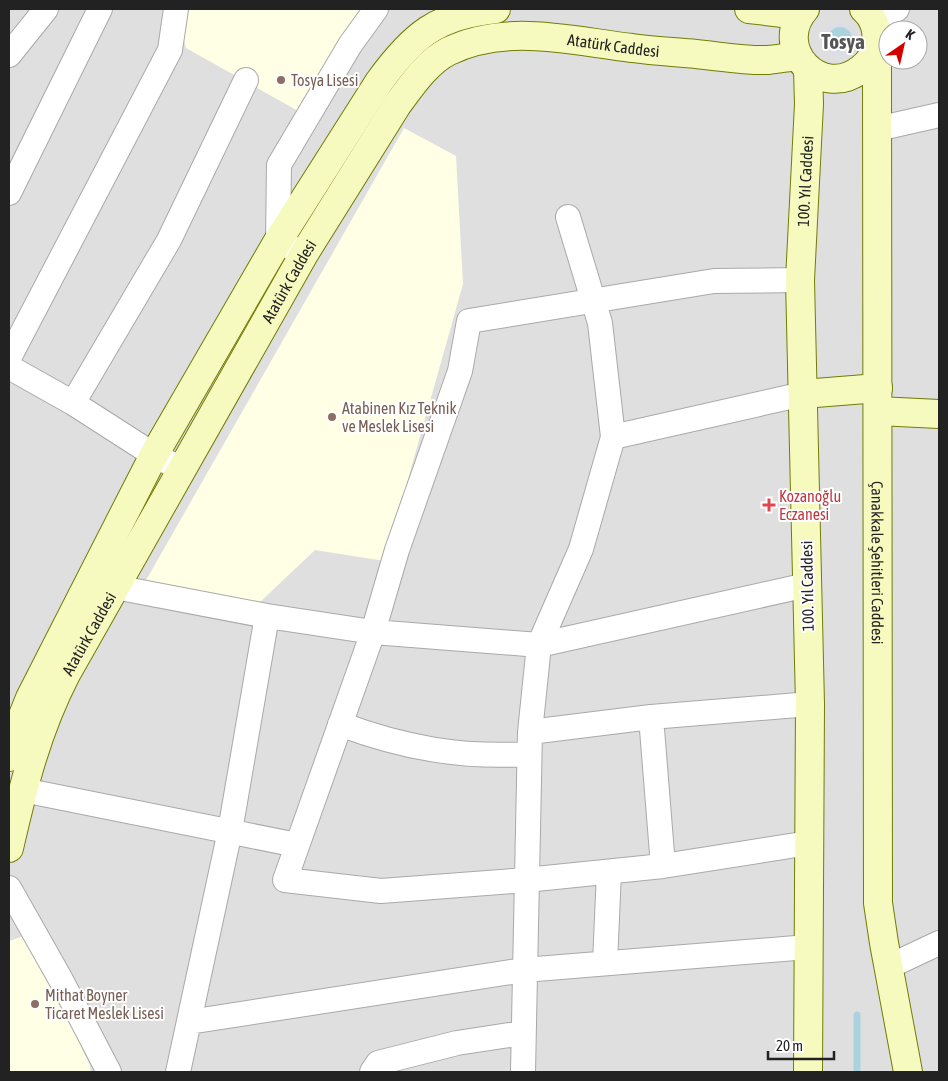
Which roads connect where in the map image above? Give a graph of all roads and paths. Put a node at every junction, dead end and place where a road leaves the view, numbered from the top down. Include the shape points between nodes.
1 (46, 9) edge
2 (100, 9) edge
3 (176, 9) edge
4 (376, 9) edge
5 (496, 9) edge
6 (750, 9) edge
7 (897, 9) edge
8 (802, 12) edge
9 (869, 13) edge
10 (875, 51) junction
11 (9, 54) edge
12 (803, 63) junction
13 (246, 80) dead end
14 (939, 115) edge
15 (877, 129) junction
16 (9, 193) edge
17 (568, 216) dead end
18 (278, 241) junction
19 (304, 254) junction
20 (800, 280) junction
21 (593, 301) junction
22 (9, 358) edge
23 (9, 367) edge
24 (803, 394) junction
25 (878, 399) junction
26 (72, 403) junction
27 (939, 414) edge
28 (613, 437) junction
29 (154, 455) junction
30 (183, 470) junction
31 (807, 585) junction
32 (115, 587) junction
33 (268, 616) junction
34 (373, 632) junction
35 (539, 645) junction
36 (810, 704) junction
37 (651, 717) junction
38 (340, 724) junction
39 (530, 743) junction
40 (9, 756) edge
41 (23, 790) junction
42 (230, 832) junction
43 (809, 843) junction
44 (297, 845) junction
45 (9, 848) edge
46 (663, 866) junction
47 (609, 872) junction
48 (526, 880) junction
49 (9, 888) edge
50 (808, 947) junction
51 (938, 947) edge
52 (606, 964) junction
53 (888, 967) junction
54 (524, 970) junction
55 (189, 1022) junction
56 (524, 1033) junction
57 (109, 1072) edge
58 (178, 1072) edge
59 (372, 1072) edge
60 (523, 1072) edge
61 (808, 1072) edge
62 (908, 1072) edge

1 - 11 street
2 - 16 street
3 - 22 street via 170,50
4 - 18 street via 350,45 279,165
5 - 18 main road, Atatürk Caddesi via 454,16 433,26 397,57
6 - 8 main road
7 - 9 street
8 - 12 main road, 100. Yıl Caddesi via 793,35 794,46
9 - 10 main road, Çanakkale Şehitleri Caddesi via 877,37
10 - 12 main road via 867,65 854,75 838,79 822,77
10 - 15 main road, Çanakkale Şehitleri Caddesi
12 - 19 main road, Atatürk Caddesi via 516,35 492,37 461,46 431,64 412,84
12 - 20 main road, 100. Yıl Caddesi via 809,104
13 - 26 street via 169,240
14 - 15 street
15 - 25 main road, Çanakkale Şehitleri Caddesi
17 - 21 street
18 - 19 street
18 - 29 main road, Atatürk Caddesi
19 - 30 main road, Atatürk Caddesi
20 - 21 street via 714,282
20 - 24 main road, 100. Yıl Caddesi
21 - 28 street via 600,323
21 - 34 street via 468,321 460,371 397,550
23 - 26 street
24 - 25 main road
24 - 28 street
24 - 31 main road, 100. Yıl Caddesi
25 - 27 main road
25 - 53 main road, Çanakkale Şehitleri Caddesi via 877,860 878,903
26 - 29 street
28 - 35 street via 581,549
29 - 30 street
29 - 40 main road, Atatürk Caddesi via 30,698
30 - 32 main road, Atatürk Caddesi
31 - 35 street
31 - 36 main road, 100. Yıl Caddesi
32 - 33 street
32 - 41 main road, Atatürk Caddesi via 52,702 35,745
33 - 34 street
33 - 42 street
34 - 35 street
34 - 38 street
35 - 39 street
36 - 37 street
36 - 43 main road, 100. Yıl Caddesi
37 - 39 street
37 - 46 street
38 - 39 street via 373,737 441,752 500,755
38 - 44 street
39 - 48 street
41 - 42 street
41 - 45 main road, Atatürk Caddesi
42 - 44 street
42 - 55 street
43 - 46 street
43 - 50 main road, 100. Yıl Caddesi
44 - 48 street via 285,880 381,891
46 - 47 street
47 - 48 street
47 - 52 street
48 - 54 street
49 - 57 street via 62,980
50 - 52 street
50 - 61 main road, 100. Yıl Caddesi
51 - 53 street
52 - 54 street
53 - 62 main road, Çanakkale Şehitleri Caddesi
54 - 55 street
54 - 56 street
55 - 58 street
56 - 59 street via 457,1043 378,1063
56 - 60 street

